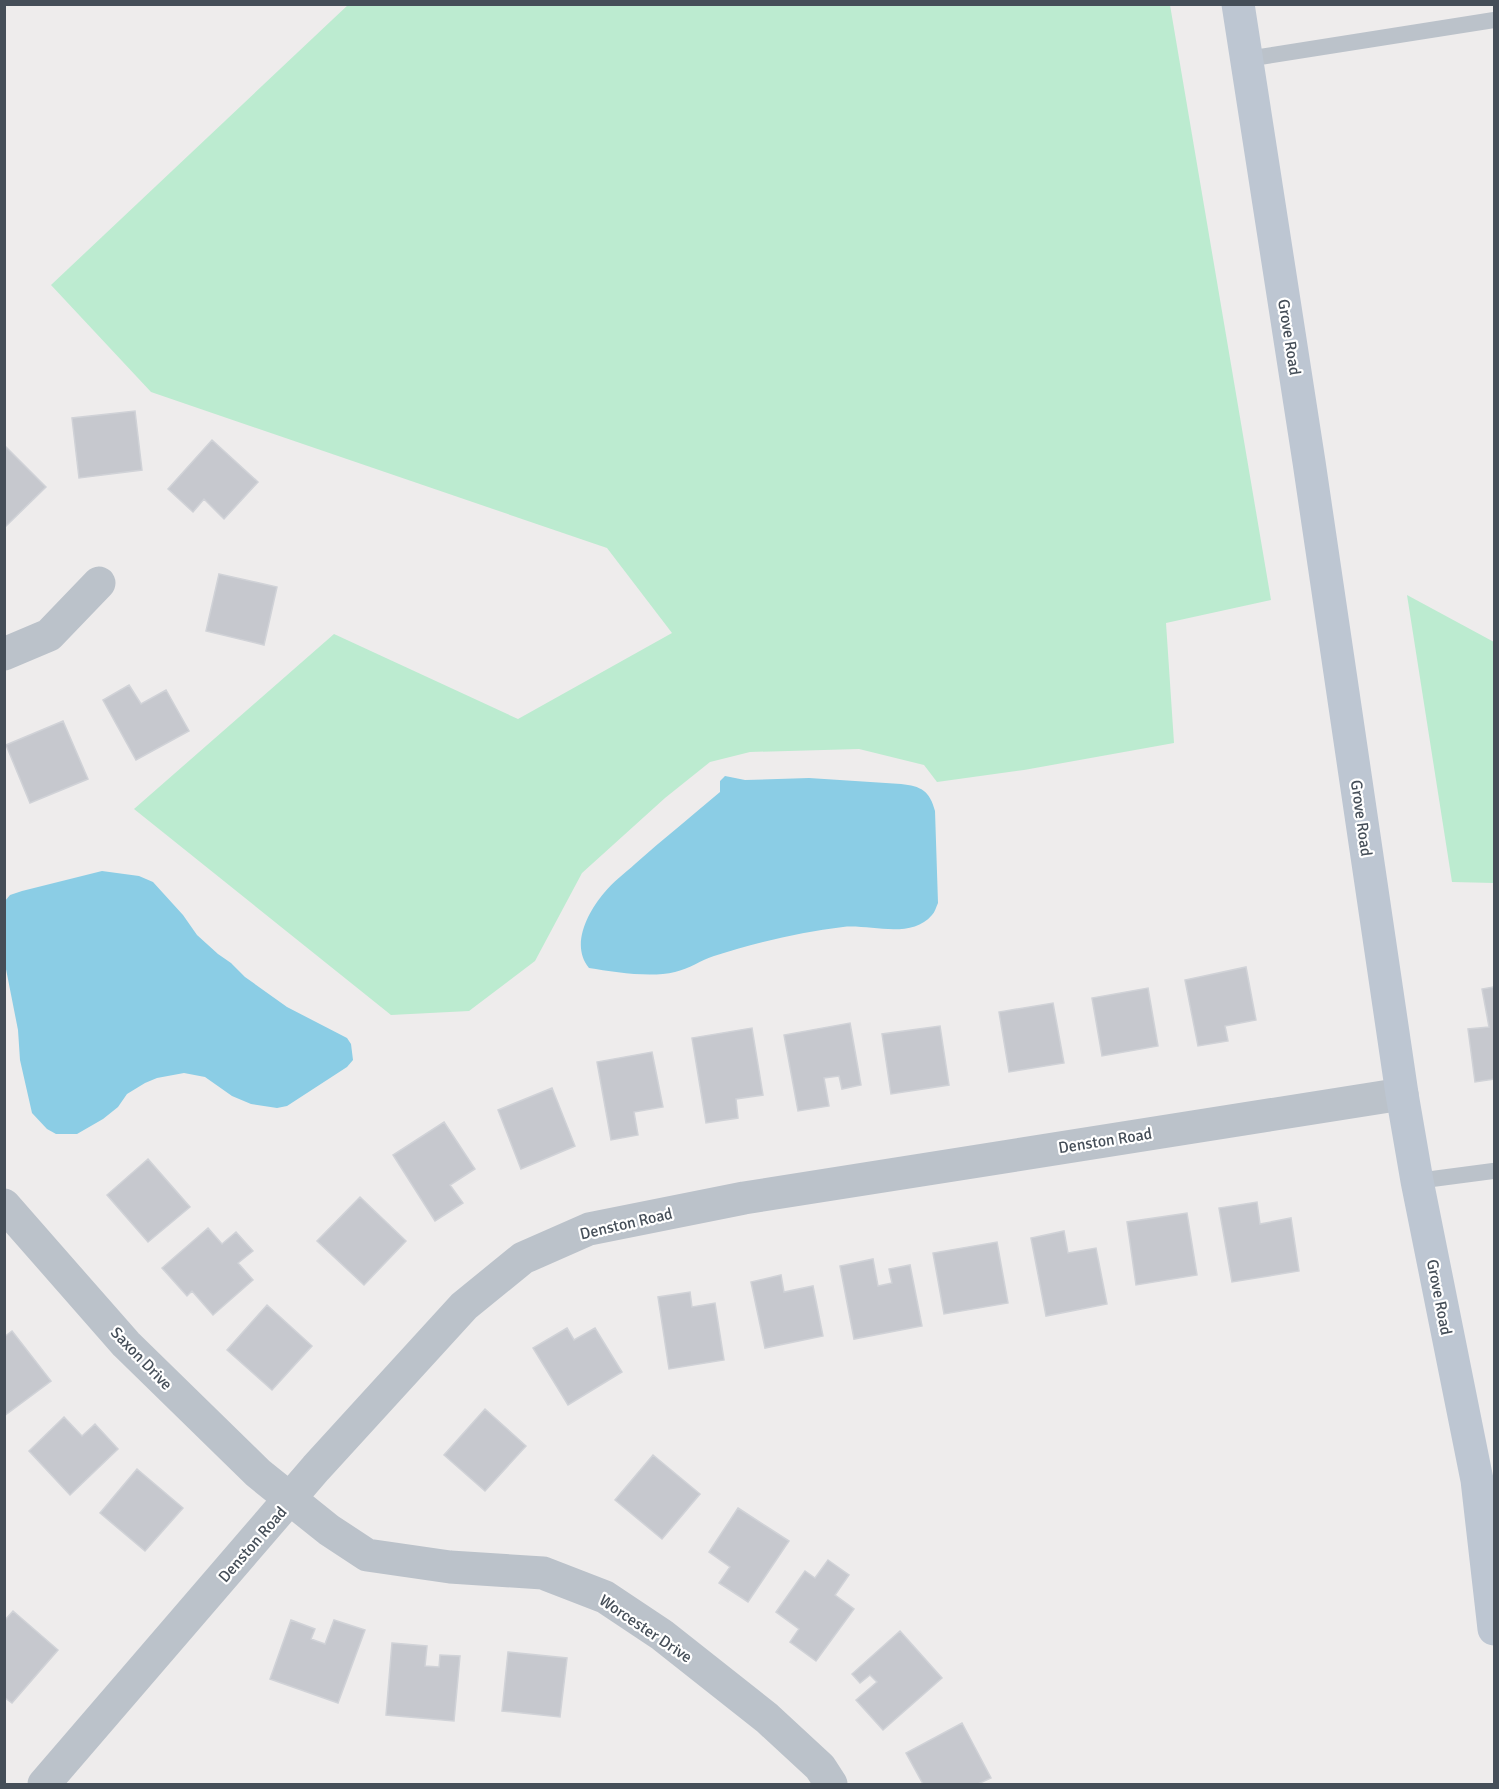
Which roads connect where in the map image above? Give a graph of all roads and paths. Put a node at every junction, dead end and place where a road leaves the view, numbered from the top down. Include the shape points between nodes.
1 (1238, 4) edge
2 (1494, 20) edge
3 (1246, 59) junction
4 (99, 583) dead end
5 (4, 654) edge
6 (1402, 1094) junction
7 (1493, 1171) dead end
8 (1417, 1181) junction
9 (4, 1205) edge
10 (291, 1500) junction
11 (1491, 1554) edge
12 (1494, 1629) edge
13 (44, 1785) edge
14 (831, 1785) edge

1 - 3 main road, Grove Road
2 - 3 lane
3 - 6 main road, Grove Road
4 - 5 street via 48,635
6 - 8 main road, Grove Road
6 - 10 street, Denston Road via 744,1198 589,1229 523,1258 464,1306
7 - 8 lane
8 - 11 main road, Grove Road
9 - 10 street, Saxon Drive via 126,1344 258,1473
10 - 13 street, Denston Road
10 - 14 street, Worcester Drive via 367,1555 450,1567 543,1573 605,1597 662,1635 767,1718 820,1767
11 - 12 main road, Grove Road

